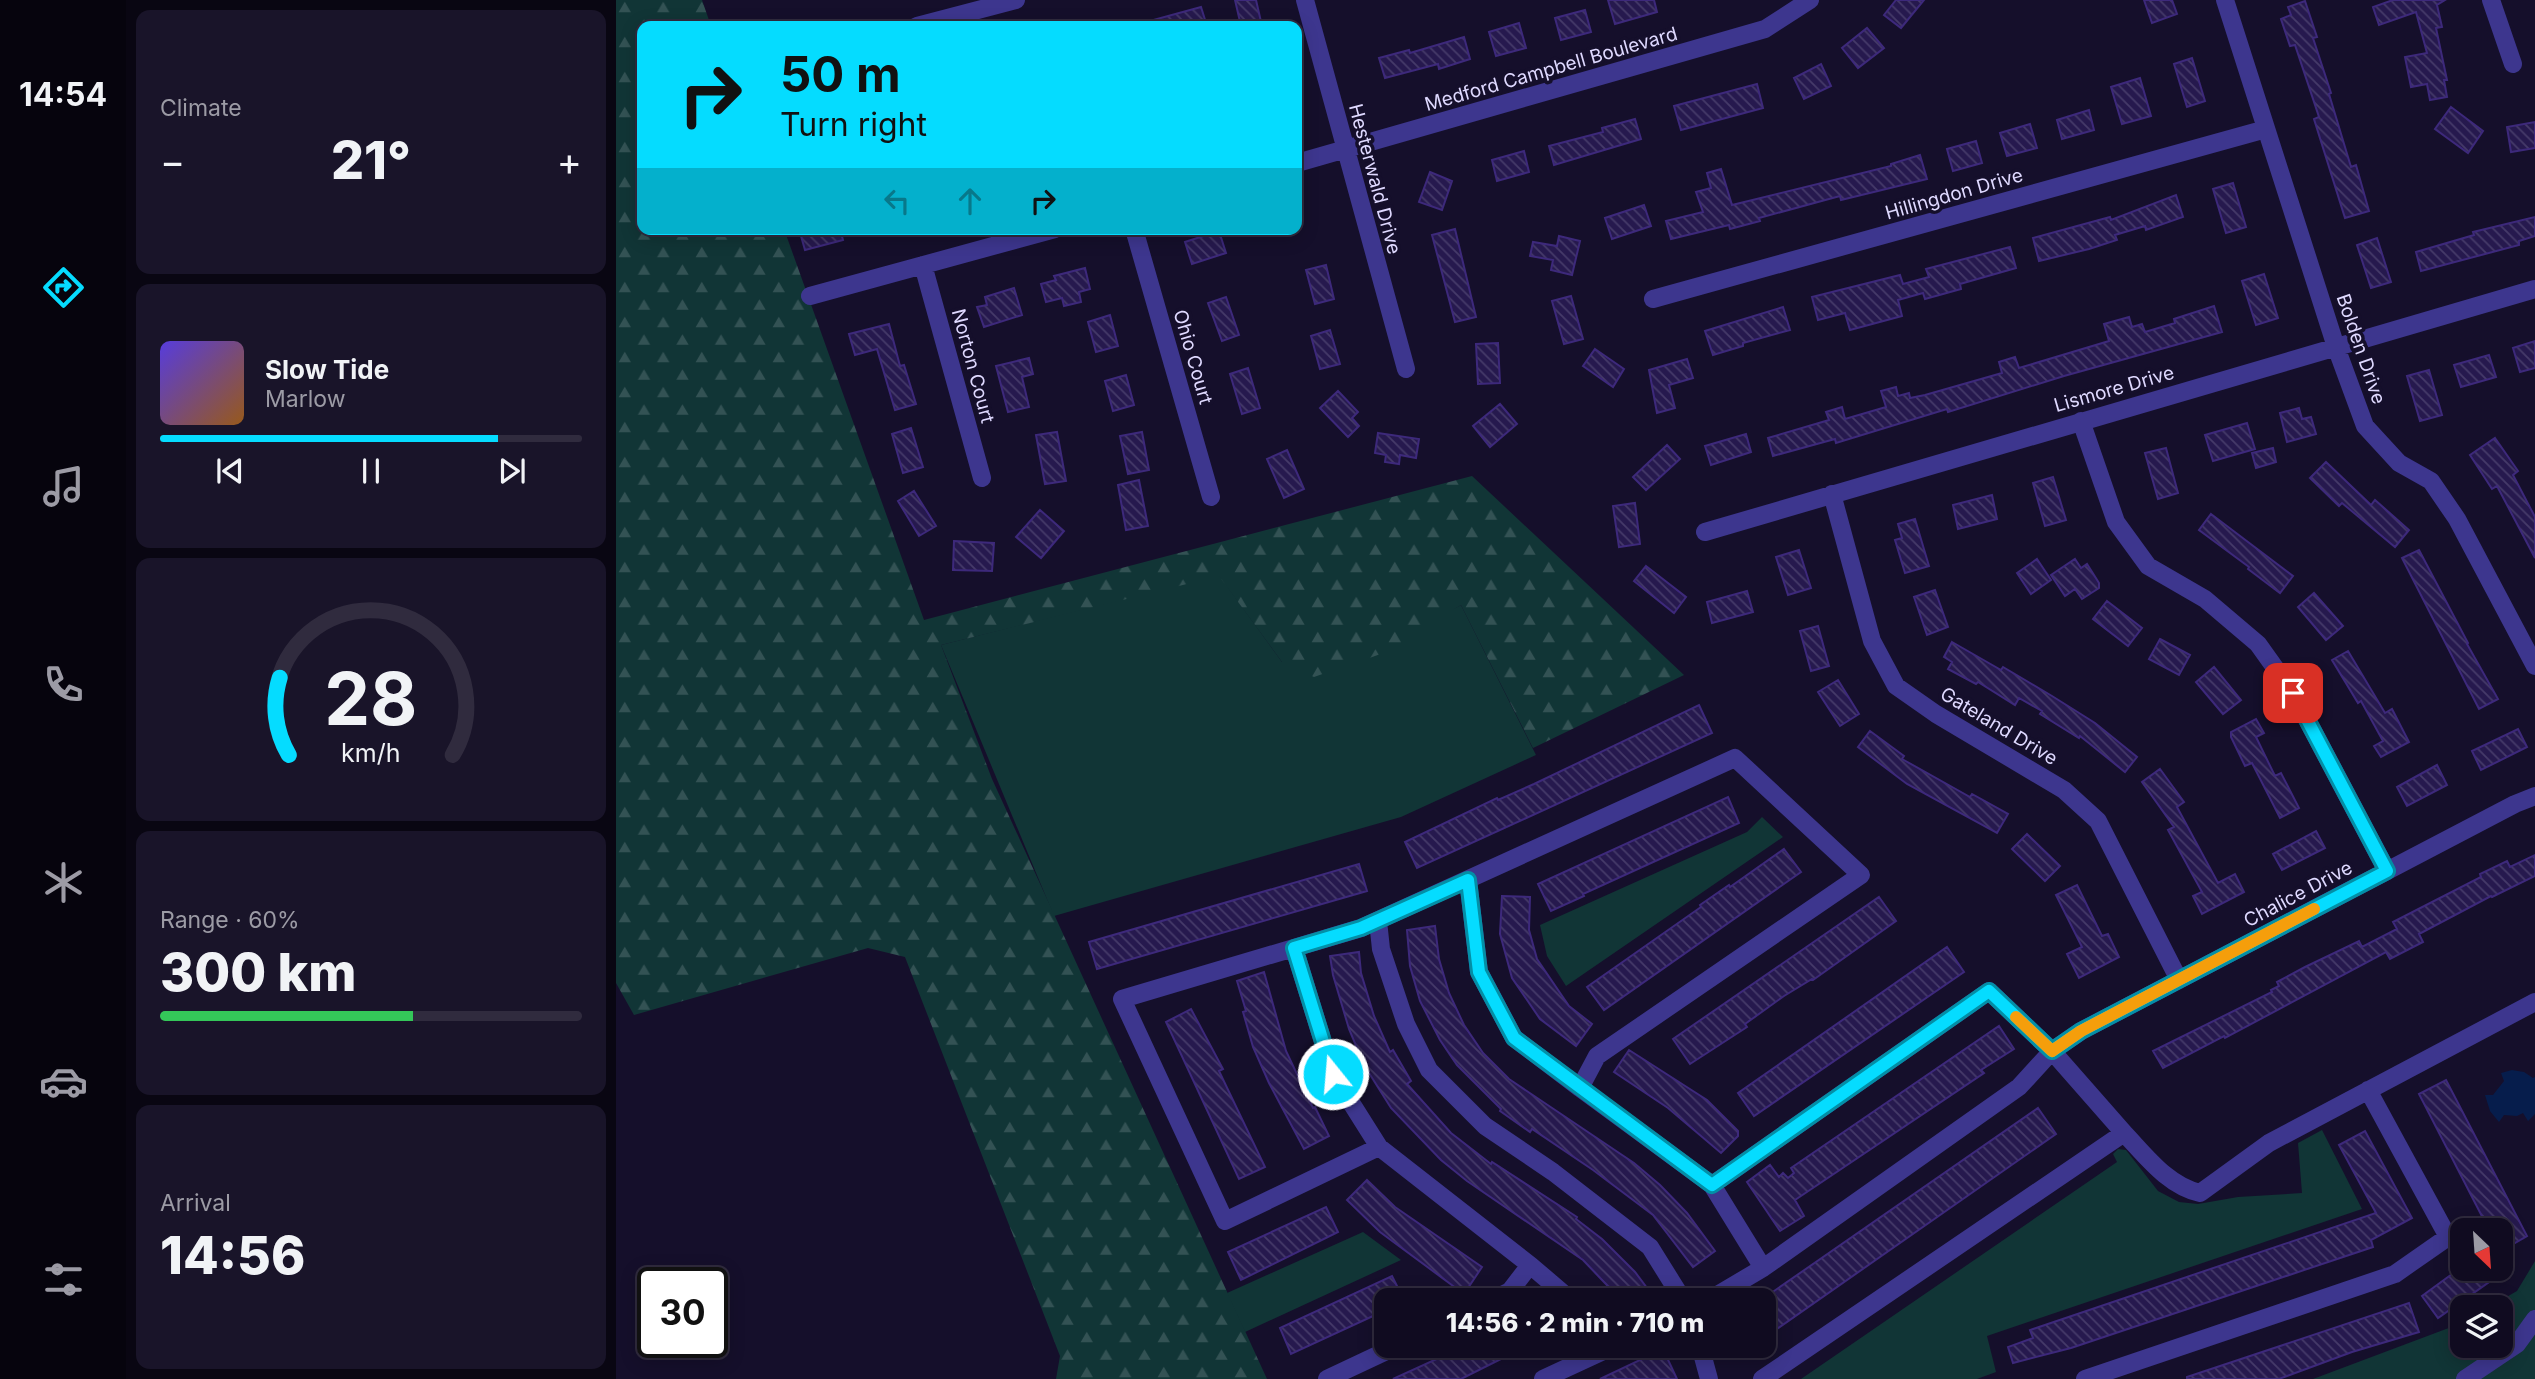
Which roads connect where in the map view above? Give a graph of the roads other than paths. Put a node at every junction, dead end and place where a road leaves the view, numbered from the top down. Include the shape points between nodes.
1 (1016, 0) edge
2 (1305, 0) edge
3 (1810, 0) edge
4 (2225, 0) edge
5 (2491, 0) edge
6 (936, 21) edge
7 (2513, 64) dead end
8 (2266, 129) junction
9 (1345, 150) junction
10 (1302, 162) edge
11 (1033, 235) edge
12 (1136, 235) edge
13 (923, 265) junction
14 (2535, 289) edge
15 (810, 296) dead end
16 (1653, 299) dead end
17 (2336, 347) junction
18 (1406, 369) dead end
19 (2081, 421) junction
20 (982, 478) dead end
21 (1832, 494) junction
22 (1211, 497) dead end
23 (1705, 531) dead end
24 (2535, 666) edge
25 (2535, 796) edge
26 (2387, 871) junction
27 (1468, 880) junction
28 (1378, 921) junction
29 (1294, 948) junction
30 (2179, 980) junction
31 (2535, 1002) edge
32 (2052, 1051) junction
33 (1580, 1088) junction
34 (2368, 1090) junction
35 (2124, 1133) junction
36 (1379, 1147) junction
37 (1712, 1185) junction
38 (1530, 1265) junction
39 (1763, 1268) junction
40 (1513, 1288) edge
41 (1557, 1288) edge
42 (1676, 1288) edge
43 (1729, 1288) edge
44 (2535, 1319) edge
45 (1374, 1357) edge
46 (1586, 1358) edge
47 (1703, 1358) edge
48 (1327, 1379) edge
49 (1543, 1379) edge
50 (1709, 1379) edge
51 (1762, 1379) edge
52 (2085, 1379) edge
53 (2465, 1379) edge

1 - 6 street
2 - 9 street, Hesterwald Drive
3 - 9 street, Medford Campbell Boulevard via 1765,29
4 - 8 street, Bolden Drive
5 - 7 street
8 - 16 street, Hillingdon Drive
8 - 17 street, Bolden Drive
9 - 10 street, Medford Campbell Boulevard
9 - 18 street, Hesterwald Drive
11 - 13 street
12 - 22 street, Ohio Court
13 - 15 street
13 - 20 street, Norton Court
14 - 17 street, Lismore Drive
17 - 19 street, Lismore Drive
17 - 24 street, Bolden Drive via 2365,426 2399,463 2431,481 2457,519
19 - 21 street, Lismore Drive
19 - 26 street via 2116,522 2148,566 2205,599 2258,643 2293,693
21 - 23 street, Lismore Drive
21 - 30 street, Gateland Drive via 1872,642 1896,685 2064,790 2098,821
25 - 26 street, Chalice Drive
26 - 30 street, Chalice Drive
27 - 28 street
27 - 33 street via 1479,972 1508,1027 1514,1038
27 - 33 street via 1735,758 1861,874 1597,1056
28 - 29 street
28 - 42 street via 1381,949 1406,1024 1429,1070 1485,1126 1650,1247
29 - 36 street via 1333,1074
29 - 36 street via 1122,999 1225,1221
30 - 32 street, Chalice Drive
31 - 34 street
32 - 35 street
32 - 37 street via 1989,991
32 - 39 street, Chalice Drive via 2019,1087
33 - 37 street
34 - 35 street via 2269,1143 2200,1193 2171,1181
34 - 52 street via 2448,1237 2395,1275
35 - 51 street
36 - 38 street
37 - 39 street
38 - 40 street
38 - 41 street
39 - 43 street, Chalice Drive
44 - 53 street via 2517,1344
45 - 48 street
46 - 49 street
47 - 50 street

